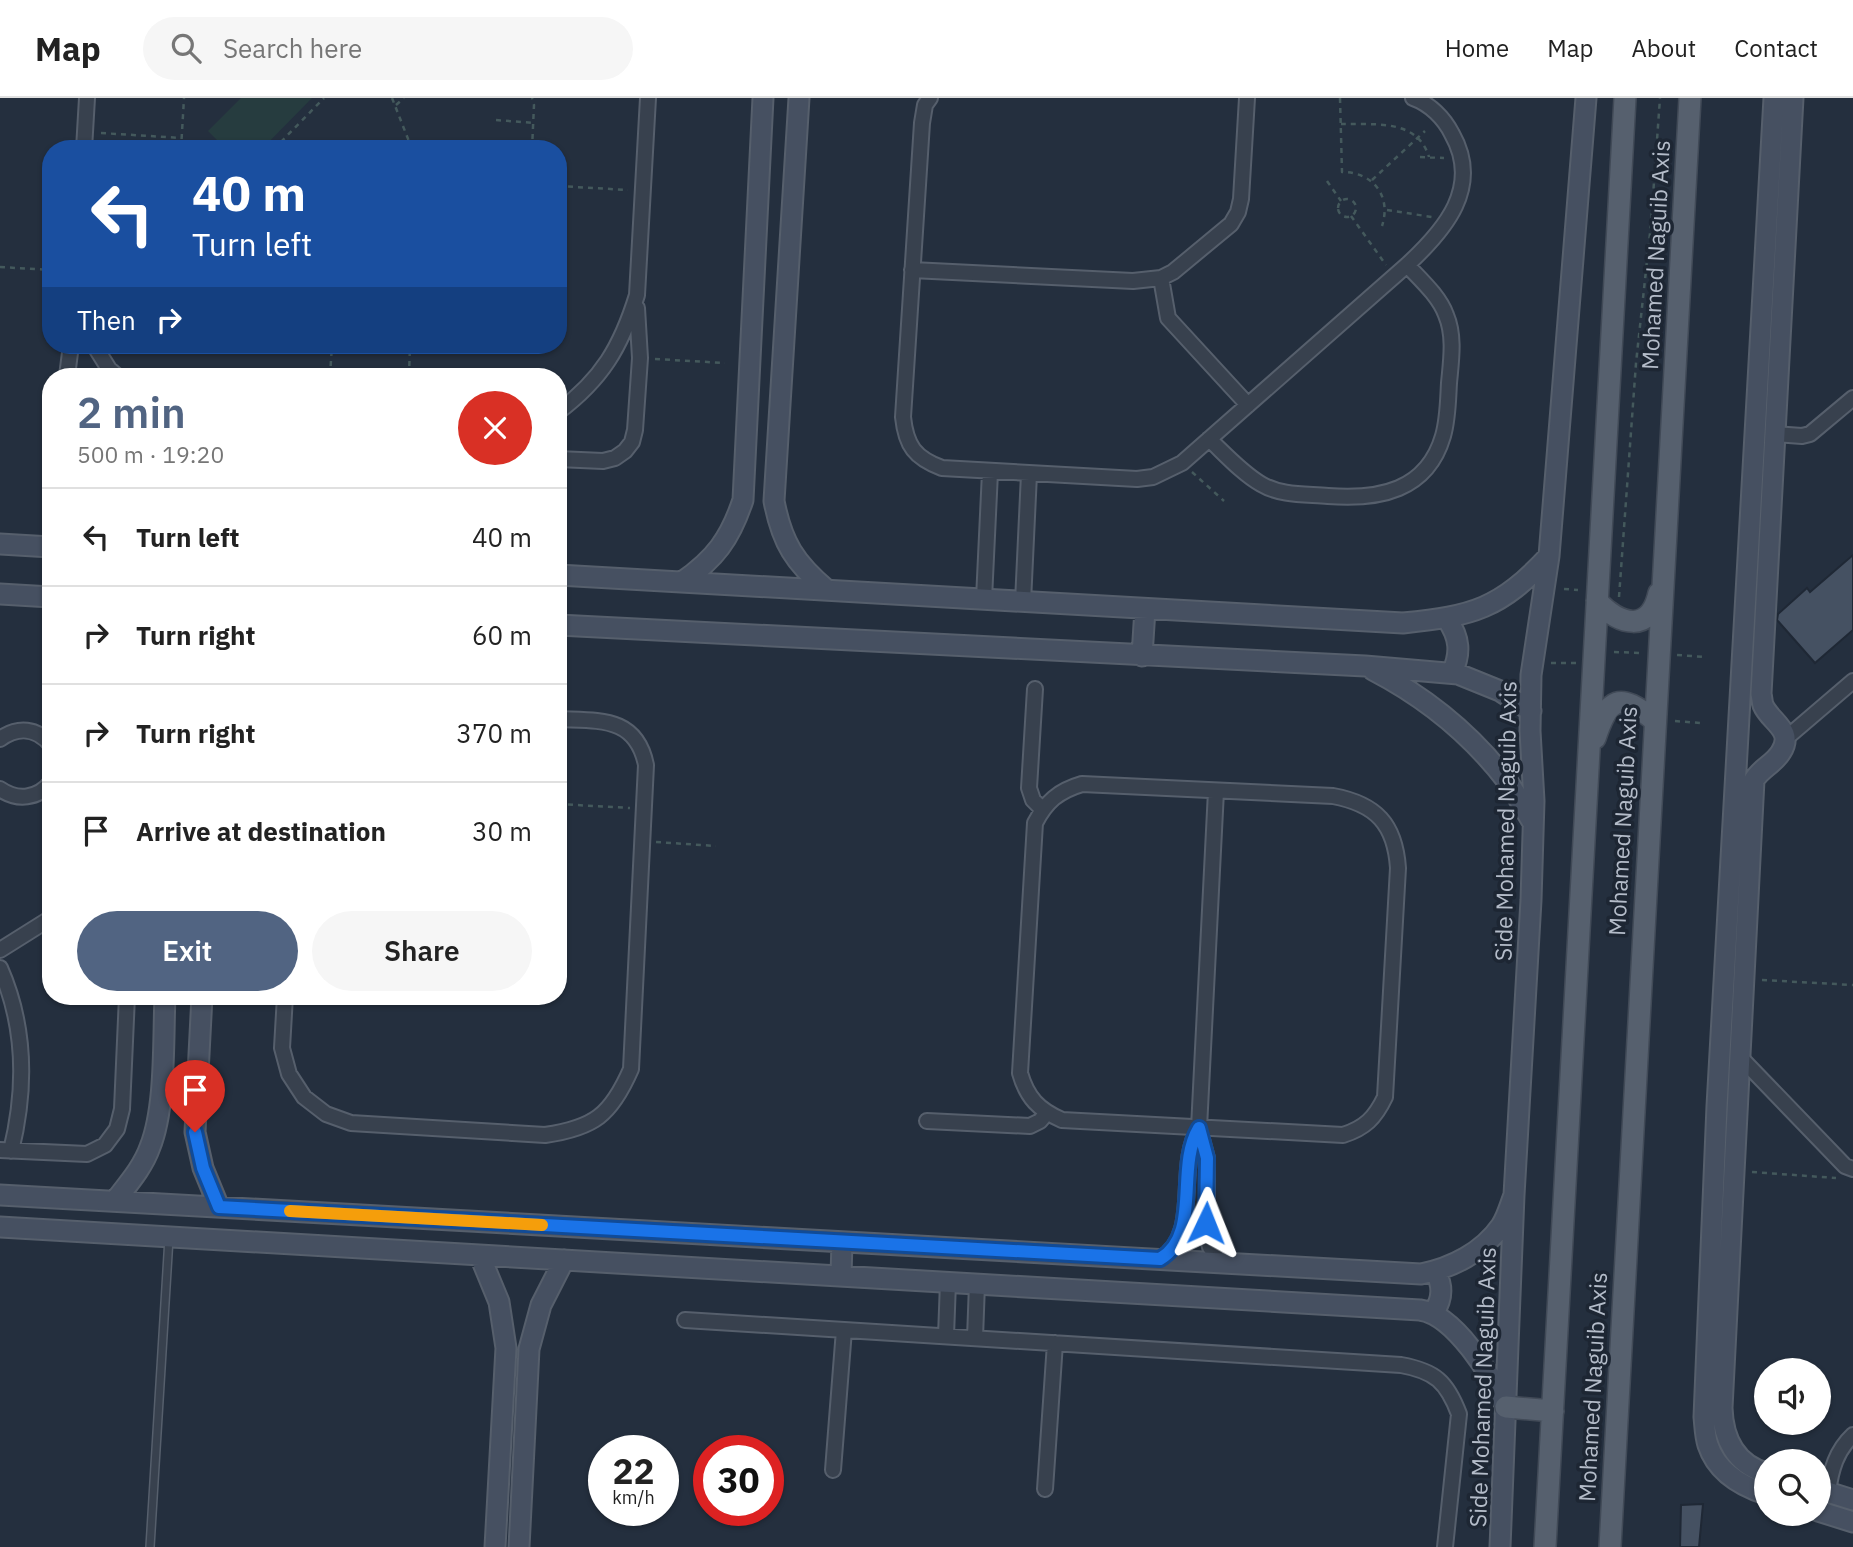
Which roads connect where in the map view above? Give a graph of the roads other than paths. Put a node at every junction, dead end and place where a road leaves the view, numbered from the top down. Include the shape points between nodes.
1 (87, 98) edge
2 (648, 98) edge
3 (763, 98) edge
4 (799, 98) edge
5 (930, 98) edge
6 (1247, 98) edge
7 (1413, 98) edge
8 (1586, 98) edge
9 (1624, 98) edge
10 (1690, 98) edge
11 (1774, 98) edge
12 (1793, 98) edge
13 (85, 140) edge
14 (1407, 265) junction
15 (912, 270) junction
16 (1161, 278) junction
17 (636, 295) junction
18 (1853, 398) edge
19 (567, 405) edge
20 (1248, 405) junction
21 (1764, 433) junction
22 (1209, 439) junction
23 (567, 459) edge
24 (990, 472) junction
25 (1029, 474) junction
26 (3, 543) edge
27 (42, 546) edge
28 (1549, 556) junction
29 (1663, 575) junction
30 (567, 576) edge
31 (682, 582) junction
32 (827, 590) junction
33 (0, 594) edge
34 (42, 596) edge
35 (984, 599) junction
36 (1604, 599) junction
37 (1023, 601) junction
38 (1145, 608) junction
39 (1447, 619) junction
40 (567, 625) edge
41 (1142, 656) junction
42 (1366, 666) junction
43 (1451, 673) junction
44 (1853, 681) edge
45 (1035, 689) dead end
46 (1531, 711) junction
47 (1769, 714) junction
48 (1740, 717) junction
49 (567, 720) edge
50 (1654, 720) junction
51 (42, 736) edge
52 (0, 739) edge
53 (1784, 740) junction
54 (1588, 758) junction
55 (1737, 759) junction
56 (1766, 765) junction
57 (42, 790) edge
58 (1, 791) edge
59 (1216, 791) junction
60 (1042, 809) junction
61 (1533, 823) junction
62 (42, 924) edge
63 (0, 950) edge
64 (0, 968) edge
65 (127, 1005) edge
66 (165, 1005) edge
67 (202, 1005) edge
68 (284, 1005) edge
69 (1740, 1057) junction
70 (1717, 1106) junction
71 (1737, 1107) junction
72 (1046, 1114) junction
73 (927, 1121) dead end
74 (1199, 1128) junction
75 (6, 1151) edge
76 (1853, 1169) edge
77 (10, 1195) edge
78 (1514, 1195) junction
79 (115, 1201) junction
80 (219, 1207) junction
81 (9, 1228) edge
82 (169, 1238) junction
83 (842, 1242) junction
84 (481, 1256) junction
85 (1160, 1259) junction
86 (564, 1260) junction
87 (1220, 1263) junction
88 (1434, 1271) junction
89 (841, 1276) junction
90 (948, 1282) junction
91 (977, 1284) junction
92 (1434, 1312) junction
93 (685, 1320) dead end
94 (845, 1330) junction
95 (946, 1336) junction
96 (975, 1338) junction
97 (1055, 1343) junction
98 (1506, 1407) junction
99 (1553, 1411) junction
100 (1853, 1435) edge
101 (1754, 1466) edge
102 (833, 1470) dead end
103 (1831, 1470) edge
104 (1045, 1489) dead end
105 (1754, 1491) edge
106 (1831, 1493) edge
107 (1853, 1500) edge
108 (1831, 1515) edge
109 (1853, 1521) edge
110 (150, 1547) edge
111 (495, 1547) edge
112 (519, 1547) edge
113 (1445, 1547) edge
114 (1500, 1547) edge
115 (1545, 1547) edge
116 (1610, 1547) edge

1 - 13 street
2 - 17 street
3 - 31 street via 743,500 721,547
4 - 32 street via 774,501 790,552
5 - 15 street via 922,123
6 - 16 street via 1238,212 1231,224
7 - 14 street via 1435,111 1456,141 1461,190 1435,239
8 - 28 street, Side Mohamed Naguib Axis
9 - 36 main road, Mohamed Naguib Axis
10 - 29 main road, Mohamed Naguib Axis
11 - 21 street
12 - 21 street
14 - 20 street
14 - 22 street via 1438,300 1451,331 1444,435 1425,470 1409,483 1372,497 1286,493 1251,478
15 - 16 street via 1133,281
15 - 24 street via 905,434 926,462
16 - 20 street via 1168,318
17 - 19 street via 608,363
17 - 23 street via 639,358 632,442 615,458
18 - 21 street via 1811,434
20 - 22 street
21 - 47 street via 1761,694
21 - 48 street
22 - 25 street via 1182,463 1153,477
24 - 25 street
24 - 35 street
25 - 37 street
26 - 27 street
28 - 39 street via 1524,583 1489,605
28 - 46 street, Side Mohamed Naguib Axis via 1532,663
29 - 36 main road via 1657,604 1635,621 1620,621 1608,614
29 - 50 main road, Mohamed Naguib Axis
30 - 31 street
31 - 32 street
32 - 35 street
33 - 34 street
35 - 37 street
36 - 54 main road, Mohamed Naguib Axis via 1593,663
37 - 38 street
38 - 39 street via 1403,623
38 - 41 street
39 - 43 street via 1459,645
40 - 41 street
41 - 42 street
42 - 43 street
42 - 61 street via 1411,692 1463,732 1507,781
43 - 46 street via 1500,691
44 - 53 street
45 - 60 street via 1029,788
46 - 61 street, Side Mohamed Naguib Axis
47 - 48 street via 1754,709
47 - 53 street via 1780,724
48 - 55 street
49 - 68 street via 620,726 634,735 646,765 631,1069 619,1096 600,1118 574,1131 545,1135 351,1123 326,1114 304,1097 289,1074 282,1048
50 - 54 main road via 1632,704 1612,705 1604,712
50 - 116 main road, Mohamed Naguib Axis
51 - 52 street via 23,730
53 - 56 street via 1781,752
54 - 99 main road, Mohamed Naguib Axis
55 - 56 street via 1750,768
55 - 70 street
56 - 69 street via 1754,780
57 - 58 street via 25,797
59 - 60 street via 1082,784 1060,793
59 - 74 street
59 - 74 street via 1354,800 1388,827 1398,868 1385,1097 1377,1115 1362,1129 1343,1135
60 - 72 street via 1035,824 1020,1073 1025,1089
61 - 78 street, Side Mohamed Naguib Axis
62 - 63 street
64 - 75 street via 15,1011 22,1060 20,1110
65 - 75 street via 121,1109 117,1129 105,1145 87,1154
66 - 79 street via 156,1130 141,1166
67 - 80 street via 195,1132
69 - 71 street
69 - 76 street via 1845,1166
70 - 71 street
70 - 105 street via 1704,1417 1708,1446 1723,1470
71 - 101 street via 1723,1427 1729,1445
72 - 73 street via 1030,1126
72 - 74 street via 1062,1120
74 - 85 street via 1188,1154 1182,1233 1175,1248
74 - 87 street via 1207,1158 1207,1235
77 - 79 street
77 - 81 street
78 - 88 street via 1502,1224 1484,1245
78 - 98 street, Side Mohamed Naguib Axis
79 - 80 street
80 - 83 street
81 - 82 street
82 - 84 street
82 - 110 lane
83 - 85 street
83 - 89 street
84 - 86 street
84 - 111 street via 499,1302 506,1348
85 - 87 street
86 - 89 street
86 - 112 street via 541,1304 529,1349
87 - 88 street
88 - 92 street via 1441,1299
89 - 90 street
90 - 91 street
90 - 95 street
91 - 92 street
91 - 96 street
92 - 98 street via 1493,1378
93 - 94 street
94 - 95 street
94 - 102 street
95 - 96 street
96 - 97 street
97 - 104 street
97 - 113 street via 1421,1369 1439,1379 1459,1414
98 - 99 main road
98 - 114 street, Side Mohamed Naguib Axis
99 - 115 main road, Mohamed Naguib Axis
100 - 103 street
106 - 107 street
108 - 109 street

